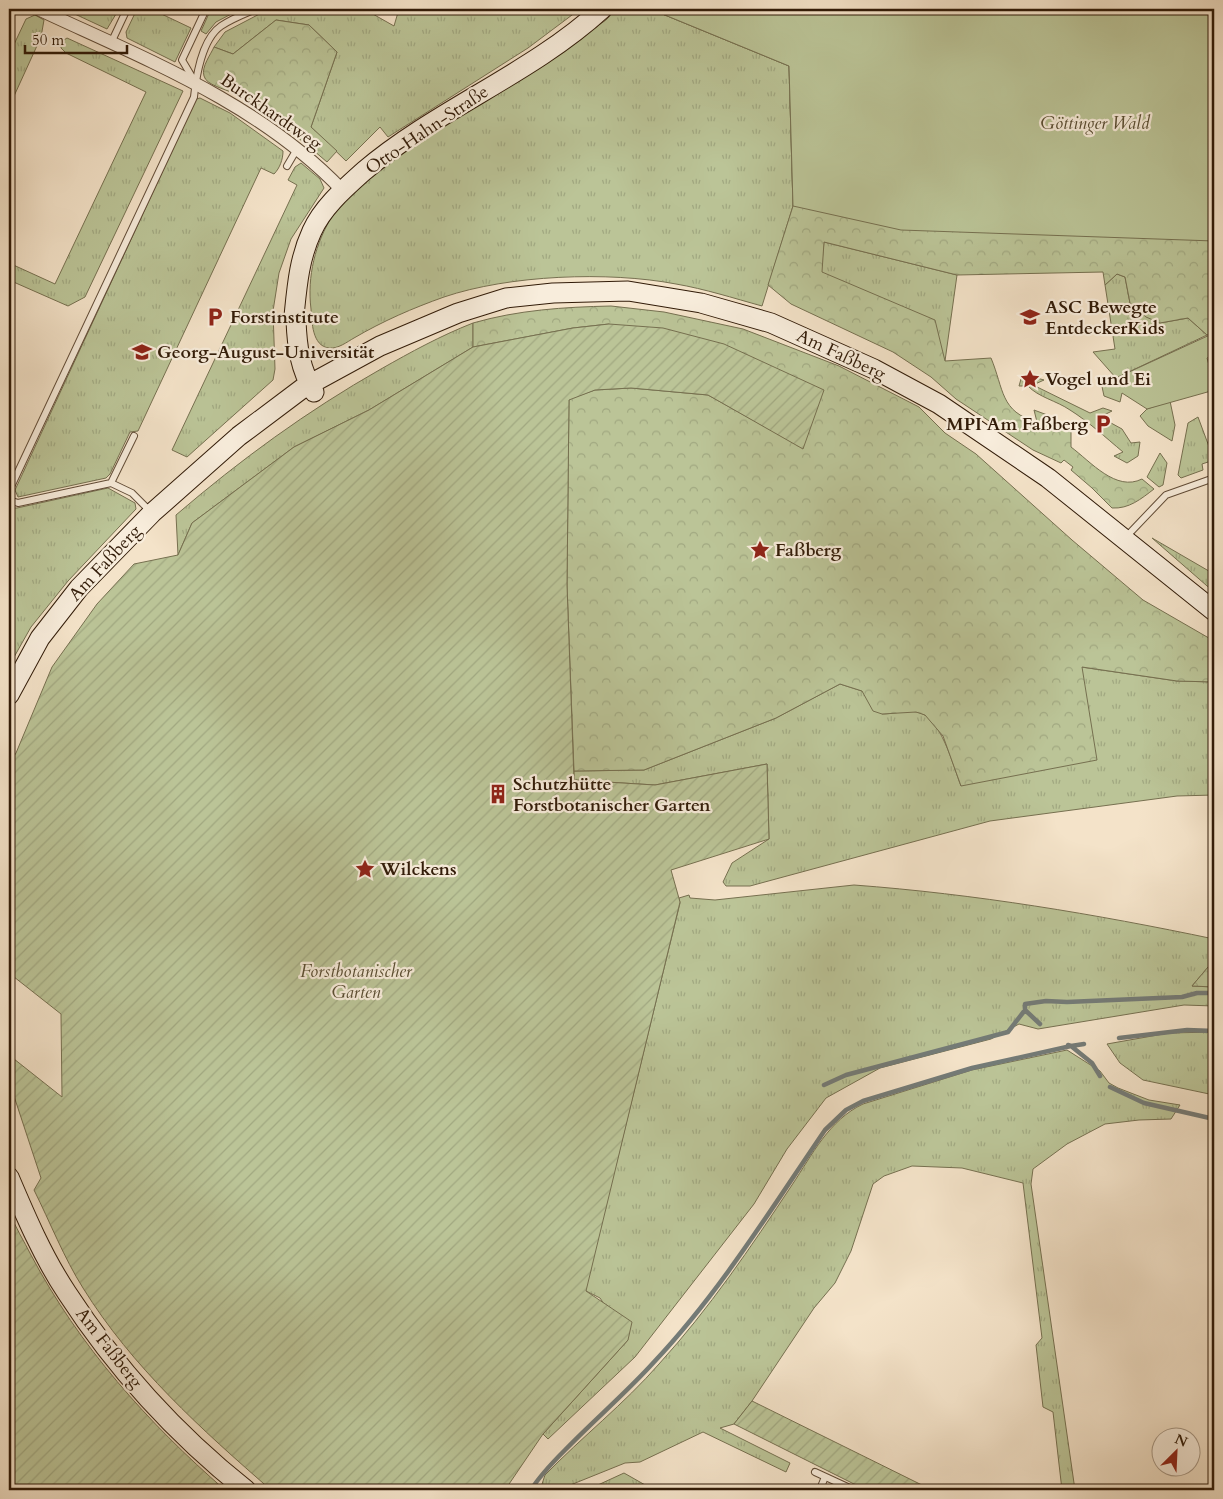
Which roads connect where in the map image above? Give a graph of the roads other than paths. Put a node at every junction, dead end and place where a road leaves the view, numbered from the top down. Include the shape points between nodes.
1 (38, 9) edge
2 (127, 9) edge
3 (206, 9) edge
4 (256, 9) edge
5 (602, 9) edge
6 (111, 43) junction
7 (196, 83) junction
8 (297, 149) junction
9 (287, 166) dead end
10 (342, 190) junction
11 (309, 390) junction
12 (134, 436) dead end
13 (1214, 478) edge
14 (111, 483) junction
15 (9, 491) edge
16 (9, 500) edge
17 (152, 513) junction
18 (1124, 539) junction
19 (1214, 612) edge
20 (9, 695) edge
21 (9, 1177) edge
22 (815, 1472) dead end
23 (825, 1477) junction
24 (820, 1489) dead end
25 (246, 1490) edge
26 (854, 1490) edge

1 - 6 street, Burckhardtweg
2 - 6 lane
3 - 7 lane via 182,60
4 - 7 lane via 217,30 197,68
5 - 10 street, Otto-Hahn-Straße via 558,43 391,150
6 - 7 street, Burckhardtweg
7 - 8 street, Burckhardtweg via 239,107
7 - 15 lane via 194,97
8 - 9 lane
8 - 10 street, Burckhardtweg
10 - 11 street, Otto-Hahn-Straße via 313,229 299,266 294,316 299,358
11 - 17 street, Am Faßberg via 224,451
11 - 18 street, Am Faßberg via 382,352 405,336 458,312 506,298 628,291 701,303 771,323 908,387 1048,478
12 - 14 lane
13 - 18 lane via 1166,495
14 - 16 lane via 18,503
14 - 17 lane via 132,493
17 - 20 street, Am Faßberg via 79,588 40,638
18 - 19 street, Am Faßberg
21 - 25 street, Am Faßberg via 32,1230 66,1292 119,1364 191,1442
22 - 23 lane
23 - 24 lane
23 - 26 lane

